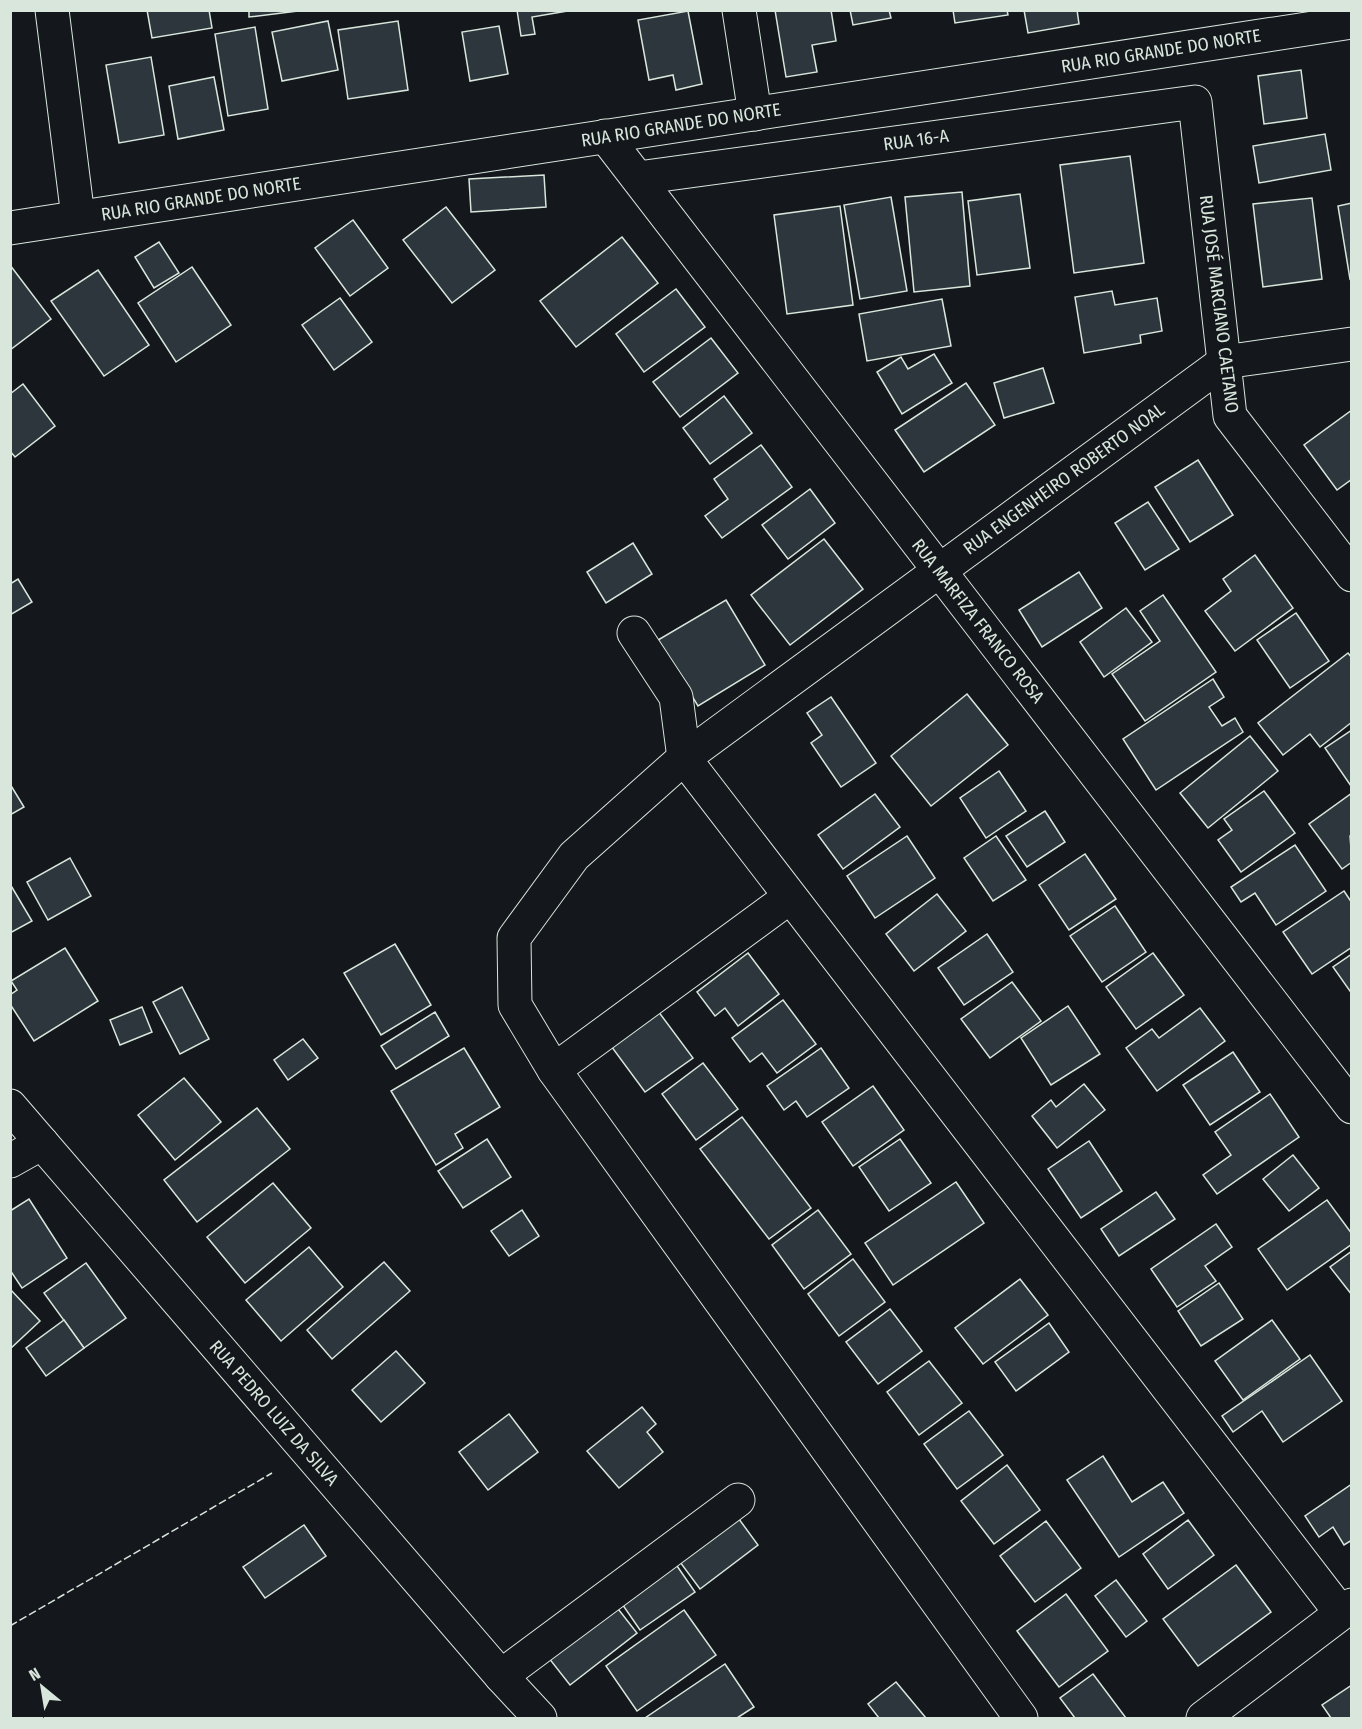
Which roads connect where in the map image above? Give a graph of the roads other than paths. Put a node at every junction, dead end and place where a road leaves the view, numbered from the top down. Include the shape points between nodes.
1 (52, 10) edge
2 (739, 10) edge
3 (1352, 22) edge
4 (1195, 102) joint
5 (755, 114) junction
6 (605, 136) junction
7 (638, 178) junction
8 (78, 218) junction
9 (10, 228) edge
10 (1352, 344) edge
11 (1224, 362) junction
12 (939, 570) junction
13 (1352, 575) edge
14 (634, 633) dead end
15 (684, 758) junction
16 (790, 897) junction
17 (554, 1071) junction
18 (10, 1106) edge
19 (1352, 1107) edge
20 (42, 1143) junction
21 (10, 1161) edge
22 (738, 1500) dead end
23 (1346, 1609) edge
24 (501, 1676) junction
25 (540, 1719) edge
26 (1021, 1719) edge
27 (1203, 1719) edge

1 - 8 street
2 - 5 street
3 - 5 street, RUA RIO GRANDE DO NORTE
4 - 7 street, RUA 16-A
4 - 11 street, RUA JOSÉ MARCIANO CAETANO
5 - 6 street, RUA RIO GRANDE DO NORTE
6 - 7 street, RUA MARFIZA FRANCO ROSA
6 - 8 street, RUA RIO GRANDE DO NORTE
7 - 12 street, RUA MARFIZA FRANCO ROSA
8 - 9 street, RUA RIO GRANDE DO NORTE
10 - 11 street, RUA ENGENHEIRO ROBERTO NOAL
11 - 12 street, RUA ENGENHEIRO ROBERTO NOAL
11 - 13 street, RUA JOSÉ MARCIANO CAETANO via 1230,416
12 - 15 street, RUA ENGENHEIRO ROBERTO NOAL
12 - 19 street, RUA MARFIZA FRANCO ROSA
14 - 15 street via 676,697
15 - 16 street
15 - 17 street, RUA ENGENHEIRO ROBERTO NOAL via 574,856 514,939 515,1005
16 - 17 street
16 - 23 street
17 - 26 street, RUA ENGENHEIRO ROBERTO NOAL
18 - 20 street, RUA PEDRO LUIZ DA SILVA
20 - 21 street
20 - 24 street, RUA PEDRO LUIZ DA SILVA
22 - 24 street
23 - 27 street
24 - 25 street, RUA PEDRO LUIZ DA SILVA

